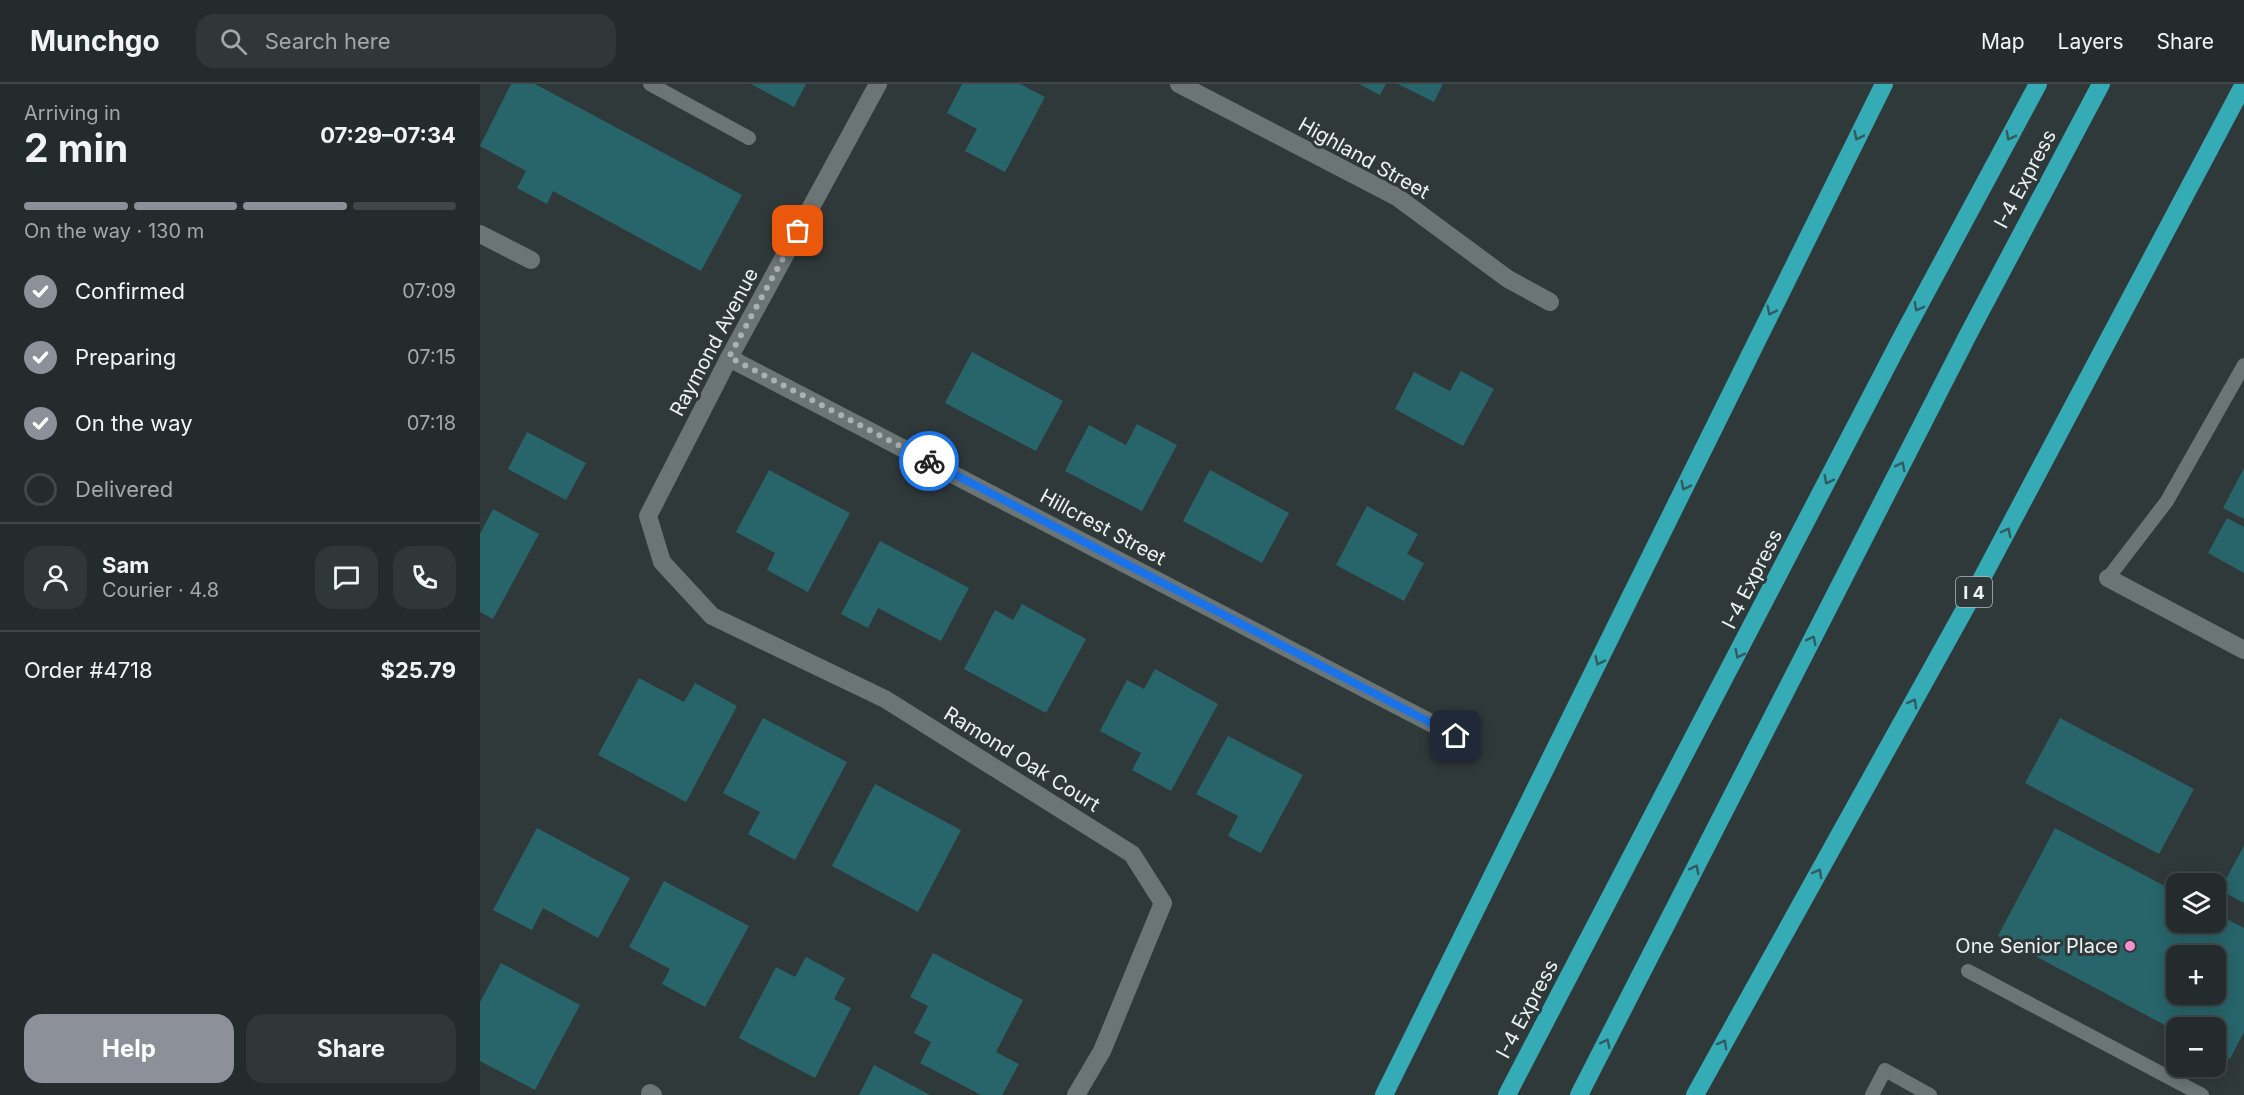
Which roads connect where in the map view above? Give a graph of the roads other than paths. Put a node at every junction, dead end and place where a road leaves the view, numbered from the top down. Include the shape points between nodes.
1 (650, 84) edge
2 (878, 84) edge
3 (1179, 84) edge
4 (1884, 84) edge
5 (2038, 84) edge
6 (2101, 84) edge
7 (2244, 84) edge
8 (749, 138) dead end
9 (480, 234) edge
10 (531, 260) dead end
11 (1550, 302) dead end
12 (729, 357) junction
13 (2244, 365) edge
14 (662, 562) joint
15 (2108, 578) joint
16 (2244, 650) edge
17 (1456, 736) dead end
18 (1968, 971) dead end
19 (1076, 1095) edge
20 (1384, 1095) edge
21 (1507, 1095) edge
22 (1579, 1095) edge
23 (1695, 1095) edge
24 (1872, 1095) edge
25 (1930, 1095) edge
26 (2202, 1095) edge

1 - 8 lane
2 - 12 street, Raymond Avenue
3 - 11 street, Highland Street via 1397,197 1508,279
4 -> 20 highway
5 -> 21 highway, I-4 Express
22 -> 6 highway, I-4 Express via 1970,331
23 -> 7 highway, I 4 via 1981,580
9 - 10 street
12 - 14 street, Raymond Avenue via 648,516
12 - 17 street, Hillcrest Street
13 - 15 lane via 2168,501
14 - 19 street, Ramond Oak Court via 712,616 885,699 1132,854 1163,903 1102,1051
15 - 16 street
18 - 26 lane
24 - 25 lane via 1885,1070

